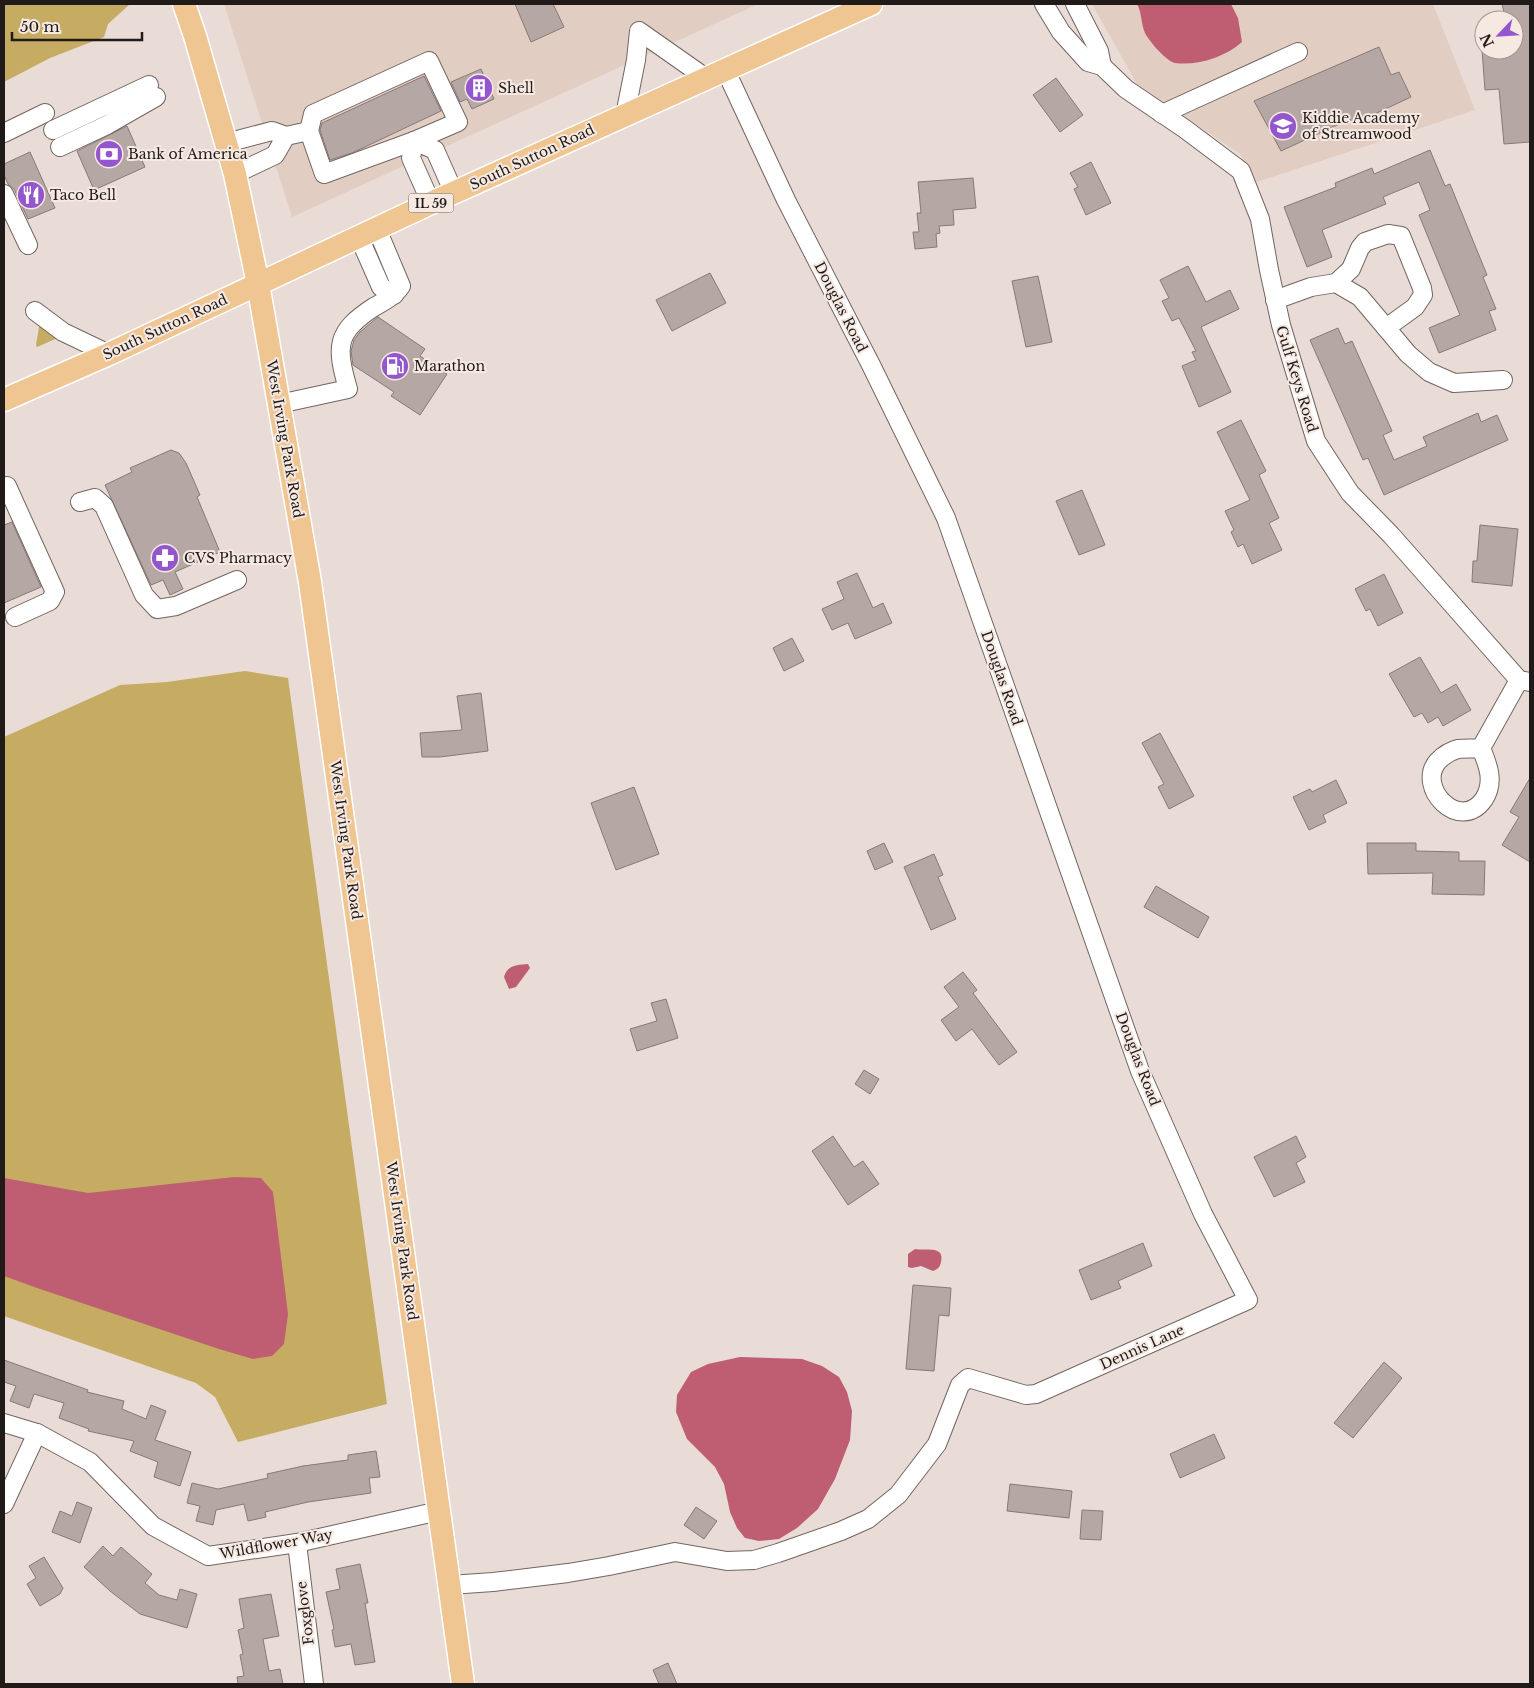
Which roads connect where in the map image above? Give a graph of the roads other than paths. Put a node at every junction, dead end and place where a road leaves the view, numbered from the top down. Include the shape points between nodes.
1 (184, 4) edge
2 (871, 4) edge
3 (1044, 4) edge
4 (1075, 4) edge
5 (1298, 52) dead end
6 (1102, 66) junction
7 (716, 74) junction
8 (151, 88) junction
9 (1162, 114) junction
10 (625, 115) junction
11 (104, 117) tunnel mouth
12 (55, 130) junction
13 (309, 131) junction
14 (4, 133) edge
15 (286, 136) junction
16 (414, 141) junction
17 (226, 143) junction
18 (235, 174) junction
19 (454, 193) junction
20 (4, 194) edge
21 (431, 203) junction
22 (368, 233) junction
23 (28, 245) dead end
24 (1336, 282) junction
25 (258, 284) junction
26 (1275, 300) junction
27 (34, 311) dead end
28 (1386, 328) junction
29 (109, 354) junction
30 (1503, 380) dead end
31 (4, 400) edge
32 (279, 404) junction
33 (7, 486) dead end
34 (80, 502) dead end
35 (237, 580) dead end
36 (15, 617) dead end
37 (1524, 681) edge
38 (1481, 748) dead end
39 (1248, 1300) joint
40 (4, 1423) edge
41 (37, 1433) junction
42 (4, 1504) edge
43 (439, 1511) junction
44 (297, 1543) junction
45 (450, 1585) junction
46 (314, 1684) edge
47 (463, 1684) edge

1 - 17 main road, West Irving Park Road
2 - 7 main road, South Sutton Road / IL 59
3 - 6 street, Gulf Keys Road via 1061,32 1088,62
4 - 6 street, Gulf Keys Road via 1099,51
5 - 9 street
6 - 9 street, Gulf Keys Road via 1126,89
7 - 10 main road, South Sutton Road / IL 59
7 - 10 street via 639,31
7 - 39 street, Douglas Road via 786,200 946,518 1140,1071 1203,1214
8 - 11 street
8 - 12 street
8 - 12 street via 107,125
9 - 26 street, Gulf Keys Road via 1241,172 1260,219
10 - 19 main road, South Sutton Road / IL 59
12 - 14 street
13 - 15 street
13 - 16 street via 324,174
13 - 16 street via 313,114 430,61 458,122
15 - 17 street via 272,131
15 - 18 street via 275,155
16 - 19 street via 435,150
16 - 21 street via 412,158
17 - 18 main road, West Irving Park Road
18 - 25 main road, West Irving Park Road
19 - 21 main road, South Sutton Road / IL 59
20 - 23 street
21 - 22 main road, South Sutton Road / IL 59
22 - 25 main road, South Sutton Road / IL 59
22 - 32 street via 401,286 394,295 359,316 347,329 341,343 340,362 348,389
24 - 26 street via 1312,286
24 - 28 street via 1360,297
24 - 28 street via 1351,269 1365,242 1388,234 1401,236 1423,294 1414,307
25 - 29 main road, South Sutton Road / IL 59
25 - 32 main road, West Irving Park Road
26 - 37 street, Gulf Keys Road via 1316,441 1350,493
27 - 29 street via 63,332
28 - 30 street via 1429,372 1454,383
29 - 31 main road, South Sutton Road / IL 59
32 - 43 main road, West Irving Park Road via 310,582
33 - 36 street via 55,592 50,601
34 - 35 street via 95,498 104,506 144,595 157,609 176,606
37 - 38 street
39 - 45 street, Dennis Lane via 1036,1394 1026,1395 968,1378 960,1385 937,1444 898,1495 868,1519 841,1531 754,1560 727,1561 675,1552 576,1571
40 - 41 street, Wildflower Way
41 - 42 street
41 - 44 street, Wildflower Way via 90,1462 153,1526 208,1556
43 - 44 street, Wildflower Way
43 - 45 main road, West Irving Park Road
44 - 46 street, Foxglove
45 - 47 main road, West Irving Park Road

